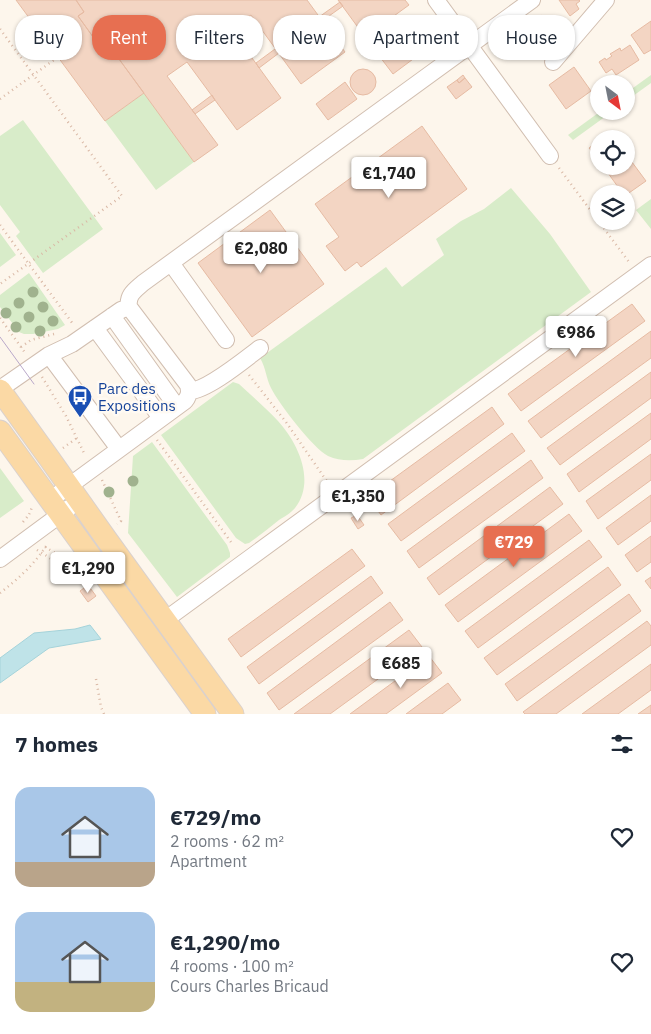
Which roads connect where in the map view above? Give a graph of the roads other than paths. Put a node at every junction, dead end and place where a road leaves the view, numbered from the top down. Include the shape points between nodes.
1 (436, 0) edge
2 (532, 0) edge
3 (606, 0) edge
4 (447, 15) edge
5 (478, 39) edge
6 (478, 58) edge
7 (450, 60) edge
8 (553, 62) dead end
9 (550, 156) road end
10 (171, 263) junction
11 (644, 270) edge
12 (129, 307) junction
13 (112, 316) junction
14 (95, 328) junction
15 (226, 340) dead end
16 (260, 348) dead end
17 (49, 355) junction
18 (0, 389) edge
19 (190, 391) junction
20 (177, 407) junction
21 (161, 418) junction
22 (0, 431) edge
23 (119, 449) junction
24 (74, 493) junction
25 (55, 507) junction
26 (0, 558) edge
27 (165, 620) junction
28 (205, 714) edge
29 (233, 714) edge

1 - 4 street
2 - 5 street
3 - 8 street
6 - 9 street
7 - 10 street
10 - 12 street via 132,292
10 - 15 street
11 - 27 street
12 - 13 street
12 - 19 street
13 - 14 street
13 - 20 street
14 - 17 street
14 - 21 street
16 - 19 street via 210,384
17 - 18 street
17 - 23 street
18 - 24 main road
19 - 20 street
20 - 21 street
21 - 23 street
22 - 25 main road
23 - 24 street via 94,468
24 - 25 street
24 - 27 main road
25 - 26 street via 26,539
25 - 28 main road
27 - 29 main road

